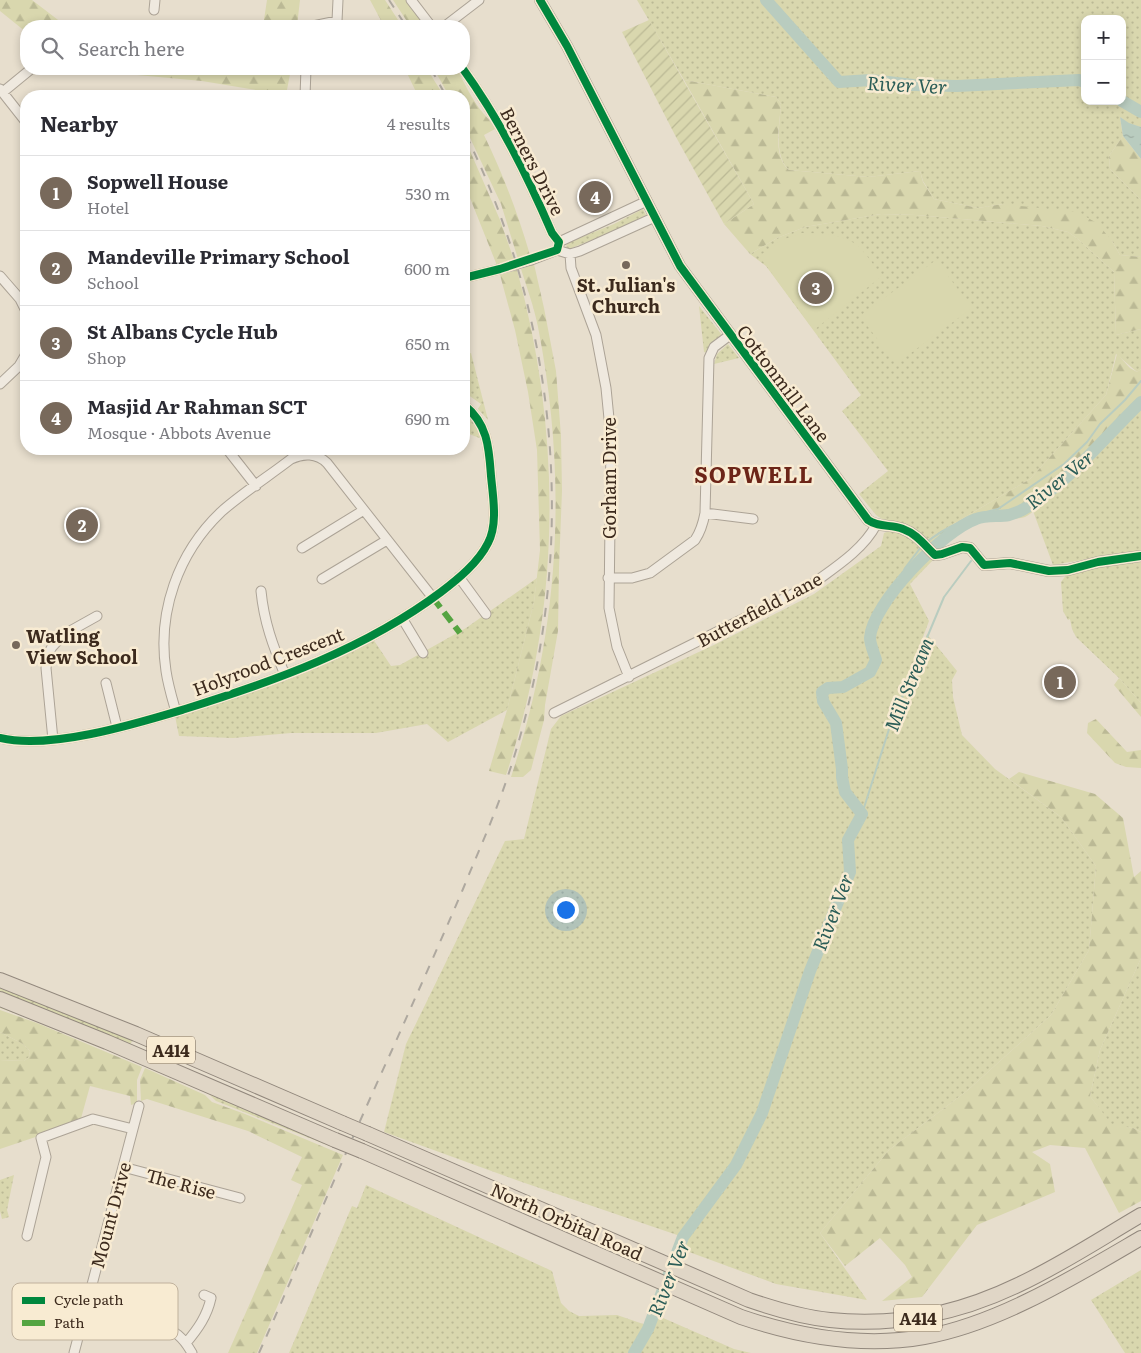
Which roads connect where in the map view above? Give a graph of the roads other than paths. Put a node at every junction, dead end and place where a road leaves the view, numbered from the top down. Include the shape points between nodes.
1 (338, 0) edge
2 (411, 0) edge
3 (479, 0) edge
4 (540, 0) edge
5 (337, 20) edge
6 (426, 20) edge
7 (452, 20) edge
8 (22, 75) edge
9 (307, 75) edge
10 (467, 75) edge
11 (1, 90) edge
12 (306, 90) edge
13 (20, 114) edge
14 (646, 201) junction
15 (655, 217) junction
16 (558, 246) junction
17 (570, 254) junction
18 (0, 276) edge
19 (470, 276) edge
20 (20, 298) edge
21 (730, 335) junction
22 (20, 364) edge
23 (0, 384) edge
24 (470, 411) edge
25 (232, 455) edge
26 (256, 486) junction
27 (364, 510) junction
28 (705, 514) junction
29 (753, 519) dead end
30 (876, 525) junction
31 (388, 540) junction
32 (302, 548) dead end
33 (1141, 556) edge
34 (459, 577) junction
35 (608, 578) junction
36 (322, 579) dead end
37 (261, 591) dead end
38 (433, 598) junction
39 (486, 614) dead end
40 (97, 616) dead end
41 (402, 618) junction
42 (423, 653) dead end
43 (285, 675) junction
44 (629, 677) junction
45 (106, 683) dead end
46 (176, 712) junction
47 (554, 713) dead end
48 (117, 727) junction
49 (0, 738) edge
50 (53, 740) junction
51 (0, 980) edge
52 (0, 999) edge
53 (139, 1106) dead end
54 (133, 1129) junction
55 (123, 1167) junction
56 (240, 1198) dead end
57 (1141, 1215) edge
58 (27, 1236) dead end
59 (1141, 1238) edge
60 (92, 1283) edge
61 (212, 1296) dead end
62 (178, 1336) edge
63 (77, 1340) edge
64 (186, 1342) junction
65 (74, 1353) edge
66 (192, 1353) edge

1 - 5 street
2 - 6 street
3 - 7 street
4 - 14 street, Cottonmill Lane
8 - 11 street
9 - 12 street
10 - 16 street, Berners Drive via 518,158
11 - 13 street
14 - 15 street, Cottonmill Lane
14 - 16 street
15 - 17 street
15 - 21 street, Cottonmill Lane via 680,266
16 - 17 street
16 - 19 street, bridge via 531,260
17 - 35 street, Gorham Drive via 570,264 596,336 606,388 610,439
18 - 20 street
21 - 28 street via 714,347 709,358
21 - 30 street, Cottonmill Lane via 868,520
22 - 23 street
24 - 34 street, Holyrood Crescent via 479,421 489,447 494,517 488,544
25 - 26 street
26 - 27 street via 291,459 310,455 327,463
26 - 46 street via 222,511 196,540 170,593 164,649
27 - 31 street
27 - 32 street
28 - 29 street
28 - 35 street via 695,540 650,573 632,578
30 - 33 street via 906,530 938,555 962,547 970,548 986,565 1010,563 1049,571 1068,570
30 - 44 street, Butterfield Lane via 841,564 811,584
31 - 36 street
31 - 38 street
34 - 38 street, Holyrood Crescent
34 - 39 street
35 - 44 street, Gorham Drive via 612,627
37 - 43 street via 264,618
38 - 41 street, Holyrood Crescent
40 - 50 street via 63,635 48,654 46,668
41 - 42 street
41 - 43 street, Holyrood Crescent via 362,641
43 - 46 street, Holyrood Crescent
44 - 47 street, Butterfield Lane
45 - 48 street
46 - 48 street, Holyrood Crescent
48 - 50 street, Holyrood Crescent
49 - 50 street, Holyrood Crescent via 29,742
51 - 57 highway, North Orbital Road / A414, bridge via 136,1034 749,1300 801,1315 848,1321 889,1321 961,1308 1043,1272
52 - 59 highway, North Orbital Road / A414, bridge via 362,1151 748,1319 817,1338 860,1341 910,1339 990,1318 1026,1302
53 - 54 street, Mount Drive
54 - 55 street, Mount Drive
54 - 58 street via 93,1119 41,1138 46,1157
55 - 56 street, The Rise
55 - 60 street, Mount Drive
61 - 64 street via 208,1312
62 - 64 street
63 - 65 street, Mount Drive
64 - 66 street

